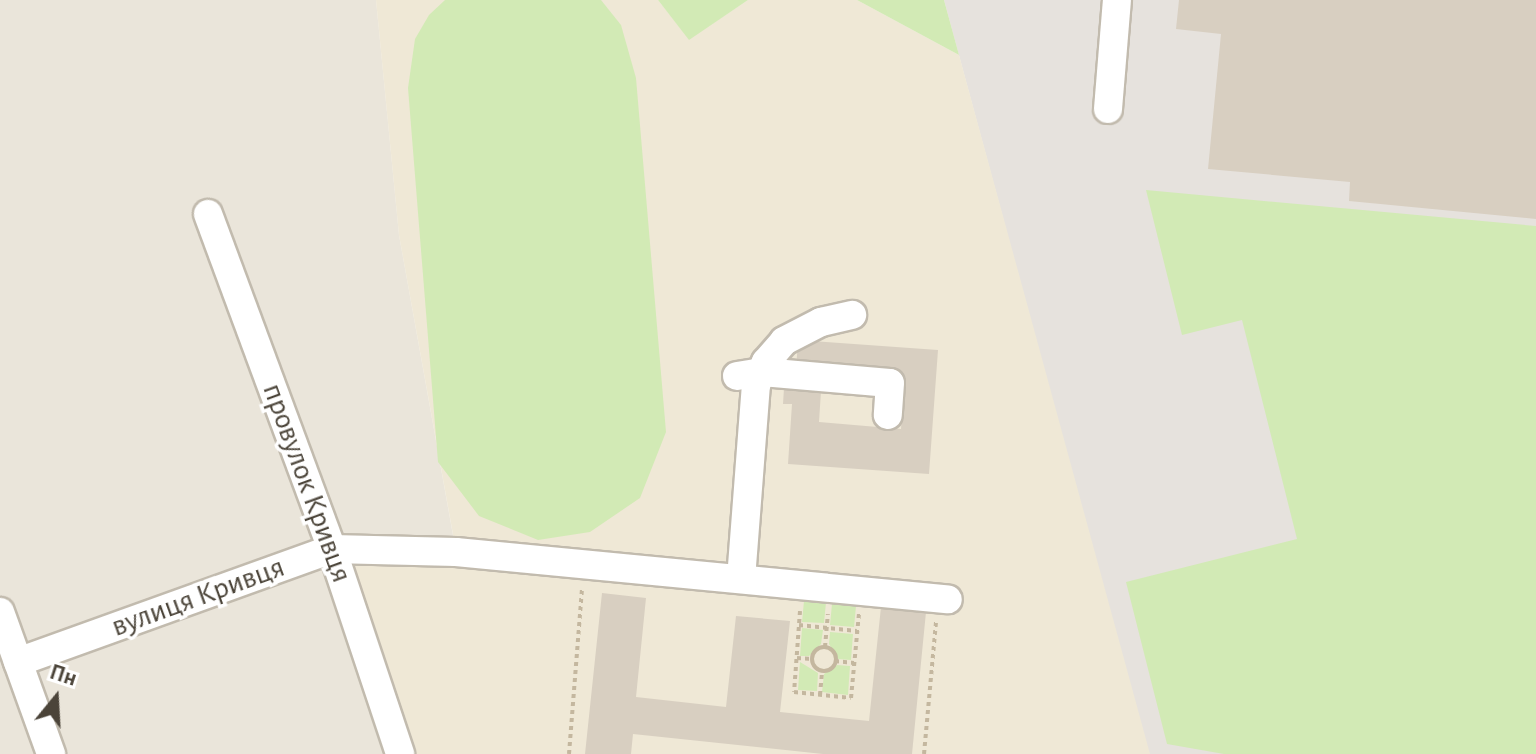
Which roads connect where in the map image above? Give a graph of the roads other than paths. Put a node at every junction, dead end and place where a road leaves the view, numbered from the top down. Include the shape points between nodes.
1 (1117, 0) edge
2 (1108, 109) dead end
3 (208, 214) dead end
4 (852, 315) dead end
5 (749, 374) junction
6 (888, 415) dead end
7 (332, 549) junction
8 (741, 579) junction
9 (943, 599) road end
10 (0, 612) edge
11 (18, 662) junction
12 (51, 754) edge
13 (400, 754) edge

1 - 2 street
3 - 7 street, провулок Кривця
4 - 5 street via 821,322 784,341
5 - 6 street via 890,383
5 - 8 street via 756,385
7 - 8 street, вулиця Кривця via 399,548
7 - 11 street, вулиця Кривця
7 - 13 street, провулок Кривця
8 - 9 street, вулиця Кривця
10 - 11 street
11 - 12 street

